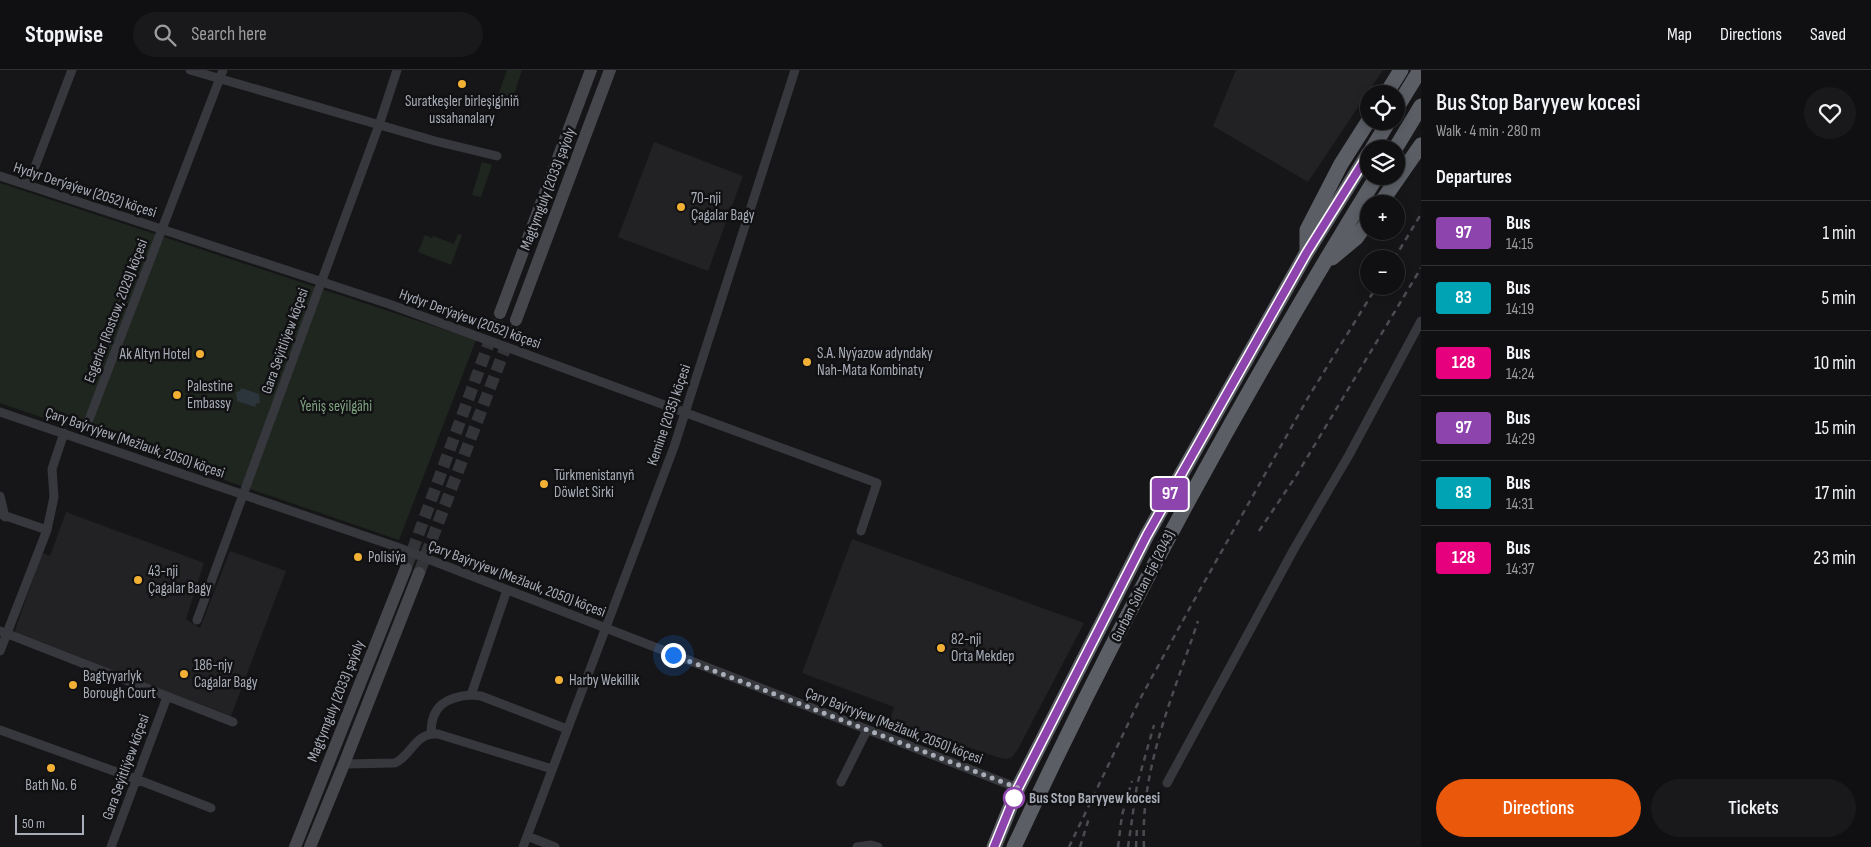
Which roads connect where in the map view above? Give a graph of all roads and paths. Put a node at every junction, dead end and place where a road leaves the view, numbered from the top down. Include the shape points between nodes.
1 (72, 70) edge
2 (190, 70) edge
3 (223, 70) edge
4 (398, 70) edge
5 (591, 70) edge
6 (610, 70) edge
7 (795, 70) edge
8 (1401, 70) edge
9 (1420, 70) edge
10 (220, 79) junction
11 (1392, 85) edge
12 (1405, 94) edge
13 (1421, 106) edge
14 (379, 125) junction
15 (1363, 130) edge
16 (1400, 140) edge
17 (1421, 145) edge
18 (497, 156) dead end
19 (1360, 168) edge
20 (0, 176) edge
21 (28, 185) junction
22 (1372, 185) edge
23 (1386, 195) edge
24 (161, 229) junction
25 (1360, 232) edge
26 (1307, 252) junction
27 (1322, 268) junction
28 (321, 282) junction
29 (500, 313) tunnel mouth
30 (516, 320) tunnel mouth
31 (1421, 321) edge
32 (0, 412) edge
33 (686, 412) junction
34 (88, 422) dead end
35 (64, 433) junction
36 (244, 494) junction
37 (0, 496) edge
38 (2, 515) edge
39 (47, 530) junction
40 (861, 531) dead end
41 (406, 568) tunnel mouth
42 (419, 573) tunnel mouth
43 (507, 590) junction
44 (197, 620) dead end
45 (604, 628) junction
46 (3, 632) edge
47 (0, 651) edge
48 (471, 695) junction
49 (167, 697) junction
50 (233, 722) dead end
51 (566, 729) junction
52 (0, 730) edge
53 (866, 730) junction
54 (431, 733) junction
55 (344, 764) junction
56 (552, 769) junction
57 (136, 779) junction
58 (841, 782) dead end
59 (1167, 783) dead end
60 (1018, 788) junction
61 (211, 808) dead end
62 (527, 836) junction
63 (111, 847) edge
64 (295, 847) edge
65 (310, 847) edge
66 (523, 847) edge
67 (556, 847) edge
68 (857, 847) edge
69 (878, 847) edge
70 (994, 847) edge
71 (1014, 847) edge

1 - 21 street
2 - 10 street
3 - 10 street, Esgerler (Rostow, 2029) köçesi
4 - 14 street, Gara Seýitliýew köçesi
5 - 29 main road, Magtymguly (2033) şaýoly
6 - 30 main road, Magtymguly (2033) şaýoly
7 - 33 street, Kemine (2035) köçesi
8 - 11 highway
9 - 12 highway
10 - 14 street
10 - 24 street, Esgerler (Rostow, 2029) köçesi
13 - 16 highway
14 - 18 street
14 - 28 street, Gara Seýitliýew köçesi
15 - 26 highway via 1307,230
17 - 23 highway
19 - 26 highway, Gurban Soltan Eje (2043)
20 - 21 street, Hydyr Derýaýew (2052) köçesi
21 - 24 street, Hydyr Derýaýew (2052) köçesi
22 - 27 highway, Gurban Soltan Eje (2043)
24 - 28 street, Hydyr Derýaýew (2052) köçesi
24 - 34 street, Esgerler (Rostow, 2029) köçesi
25 - 27 highway
26 - 60 highway, Gurban Soltan Eje (2043) via 1147,535
27 - 71 highway, Gurban Soltan Eje (2043) via 1154,562
28 - 33 street, Hydyr Derýaýew (2052) köçesi
28 - 36 street, Gara Seýitliýew köçesi
31 - 59 street
32 - 35 street, Çary Baýryýew (Mežlauk, 2050) köçesi
33 - 40 street, Hydyr Derýaýew (2052) köçesi via 877,483
33 - 45 street, Kemine (2035) köçesi
35 - 36 street, Çary Baýryýew (Mežlauk, 2050) köçesi
35 - 39 street via 52,468 54,497
36 - 43 street, Çary Baýryýew (Mežlauk, 2050) köçesi via 397,547
36 - 44 street, Gara Seýitliýew köçesi
37 - 38 street
38 - 39 street
39 - 46 street
41 - 64 main road, Magtymguly (2033) şaýoly
42 - 55 main road, Magtymguly (2033) şaýoly
43 - 45 street, Çary Baýryýew (Mežlauk, 2050) köçesi
43 - 48 street
45 - 51 street, Kemine (2035) köçesi
45 - 53 street, Çary Baýryýew (Mežlauk, 2050) köçesi
46 - 47 street
46 - 49 street
48 - 51 street
48 - 54 street via 451,698 441,705 432,717
49 - 50 street
49 - 57 street, Gara Seýitliýew köçesi
51 - 56 street, Kemine (2035) köçesi
52 - 57 street
53 - 58 street
53 - 60 street, Çary Baýryýew (Mežlauk, 2050) köçesi
54 - 55 street via 418,740 395,763
54 - 56 street
55 - 65 main road, Magtymguly (2033) şaýoly
56 - 62 street, Kemine (2035) köçesi
57 - 61 street
57 - 63 street, Gara Seýitliýew köçesi
60 - 70 highway, Gurban Soltan Eje (2043)
62 - 66 street, Kemine (2035) köçesi
62 - 67 street
68 - 69 street

